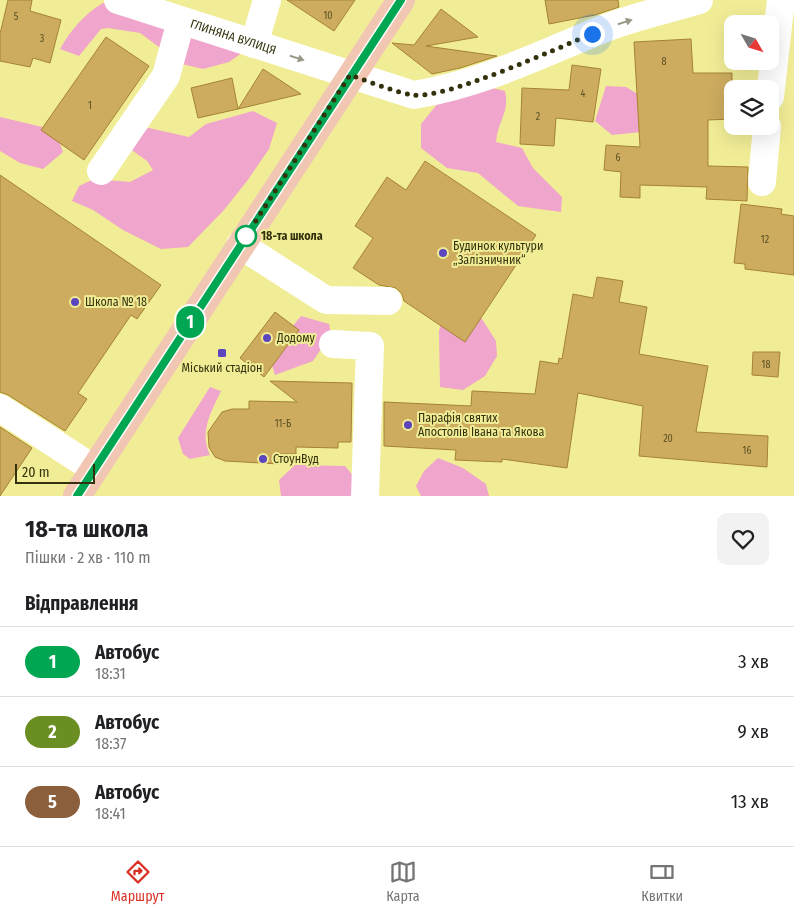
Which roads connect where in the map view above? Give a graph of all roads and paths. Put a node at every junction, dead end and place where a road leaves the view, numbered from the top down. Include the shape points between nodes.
1 (118, 0) edge
2 (267, 0) edge
3 (401, 0) edge
4 (699, 0) edge
5 (781, 0) edge
6 (181, 21) junction
7 (254, 44) junction
8 (350, 75) junction
9 (772, 80) edge
10 (766, 135) edge
11 (101, 171) dead end
12 (762, 182) dead end
13 (240, 245) junction
14 (388, 301) dead end
15 (333, 344) dead end
16 (0, 408) edge
17 (94, 469) junction
18 (77, 496) edge
19 (365, 496) edge

1 - 6 street, ГЛИНЯНА ВУЛИЦЯ
2 - 7 street
3 - 8 main road
8 -> 4 street, ГЛИНЯНА ВУЛИЦЯ via 414,95 445,90 484,78 610,26
5 - 9 street
6 - 7 street, ГЛИНЯНА ВУЛИЦЯ
6 - 11 street via 166,76
7 -> 8 street, ГЛИНЯНА ВУЛИЦЯ
8 - 13 main road
10 - 12 street
13 - 14 street via 326,300
13 - 17 main road
15 - 19 street via 370,346
16 - 17 street
17 - 18 main road

